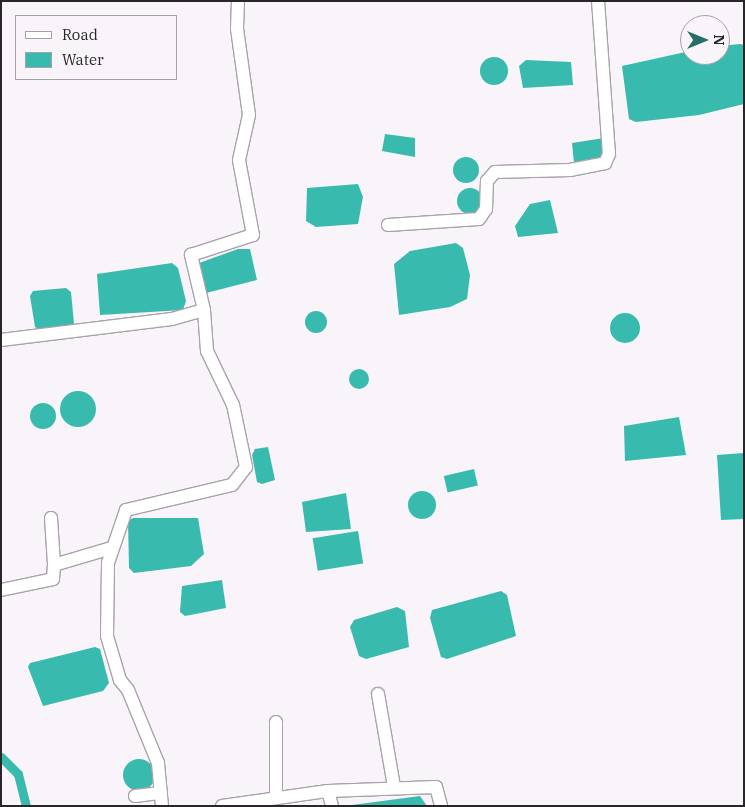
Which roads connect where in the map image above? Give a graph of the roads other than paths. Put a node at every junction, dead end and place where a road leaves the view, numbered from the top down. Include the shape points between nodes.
1 (238, 1) edge
2 (598, 1) edge
3 (388, 225) dead end
4 (204, 310) junction
5 (1, 340) edge
6 (51, 518) dead end
7 (111, 548) junction
8 (54, 565) junction
9 (1, 590) edge
10 (378, 694) dead end
11 (276, 722) dead end
12 (394, 787) junction
13 (328, 791) junction
14 (135, 796) dead end
15 (276, 796) junction
16 (161, 800) edge
17 (222, 806) edge
18 (332, 806) edge
19 (441, 806) edge

1 - 4 street via 237,29 249,115 240,160 253,235 191,255
2 - 3 street via 608,154 605,163 570,170 495,172 487,181 486,209 479,219
4 - 5 street via 172,319
4 - 7 street via 207,351 233,405 246,467 232,485 126,510
6 - 8 street
7 - 8 street
7 - 16 street via 105,614 107,636 120,680 128,690 158,763
8 - 9 street via 53,579
10 - 12 street
11 - 15 street
12 - 13 street
12 - 19 street via 436,787
13 - 15 street
13 - 18 street
14 - 16 street
15 - 17 street

